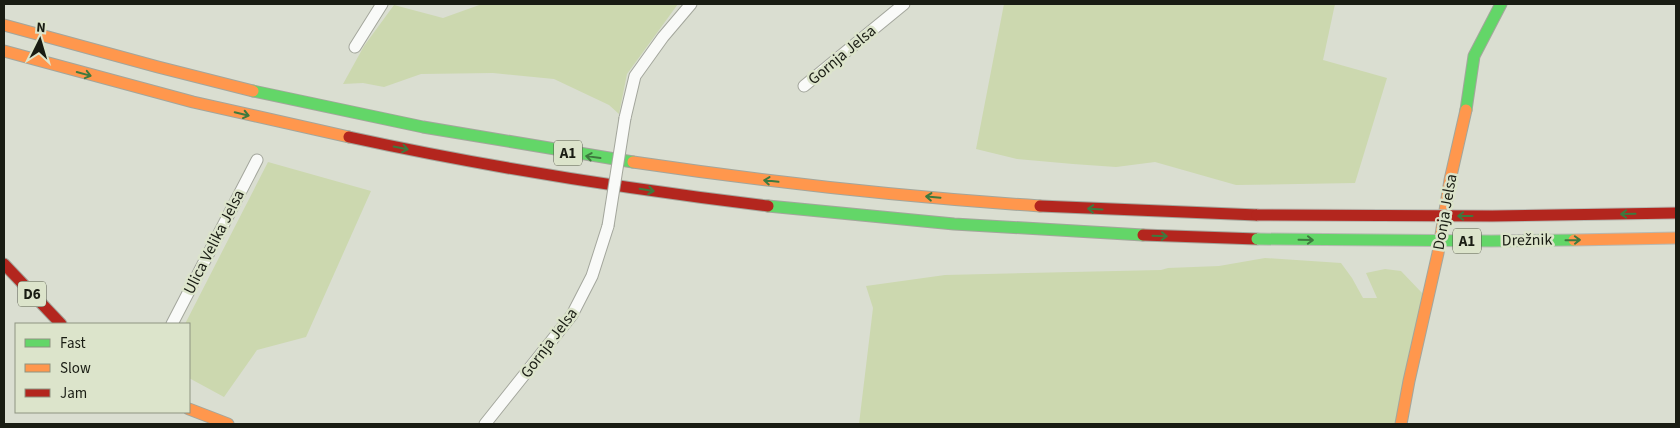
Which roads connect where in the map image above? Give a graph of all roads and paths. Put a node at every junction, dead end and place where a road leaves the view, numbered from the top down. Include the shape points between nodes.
1 (382, 4) edge
2 (691, 4) edge
3 (904, 4) edge
4 (1501, 4) edge
5 (4, 25) edge
6 (355, 47) dead end
7 (4, 51) edge
8 (804, 86) dead end
9 (257, 160) dead end
10 (1676, 213) edge
11 (1676, 238) edge
12 (4, 264) edge
13 (60, 323) edge
14 (173, 323) edge
15 (190, 409) edge
16 (228, 424) edge
17 (485, 424) edge
18 (1401, 424) edge

1 - 6 street
2 - 17 street, Gornja Jelsa, bridge via 635,76 608,226 592,276 572,315
3 - 8 street, Gornja Jelsa
4 - 18 main road, Donja Jelsa via 1474,56 1438,253
10 -> 5 main road, Drežnik / A1, bridge via 1492,216 1143,212 984,202 736,177 584,156 315,106
7 -> 11 main road, Drežnik / A1, bridge via 218,108 355,140 532,172 771,206 964,225 1138,236 1491,241
9 - 14 street, Ulica Velika Jelsa
12 - 13 main road, D6
15 - 16 main road

